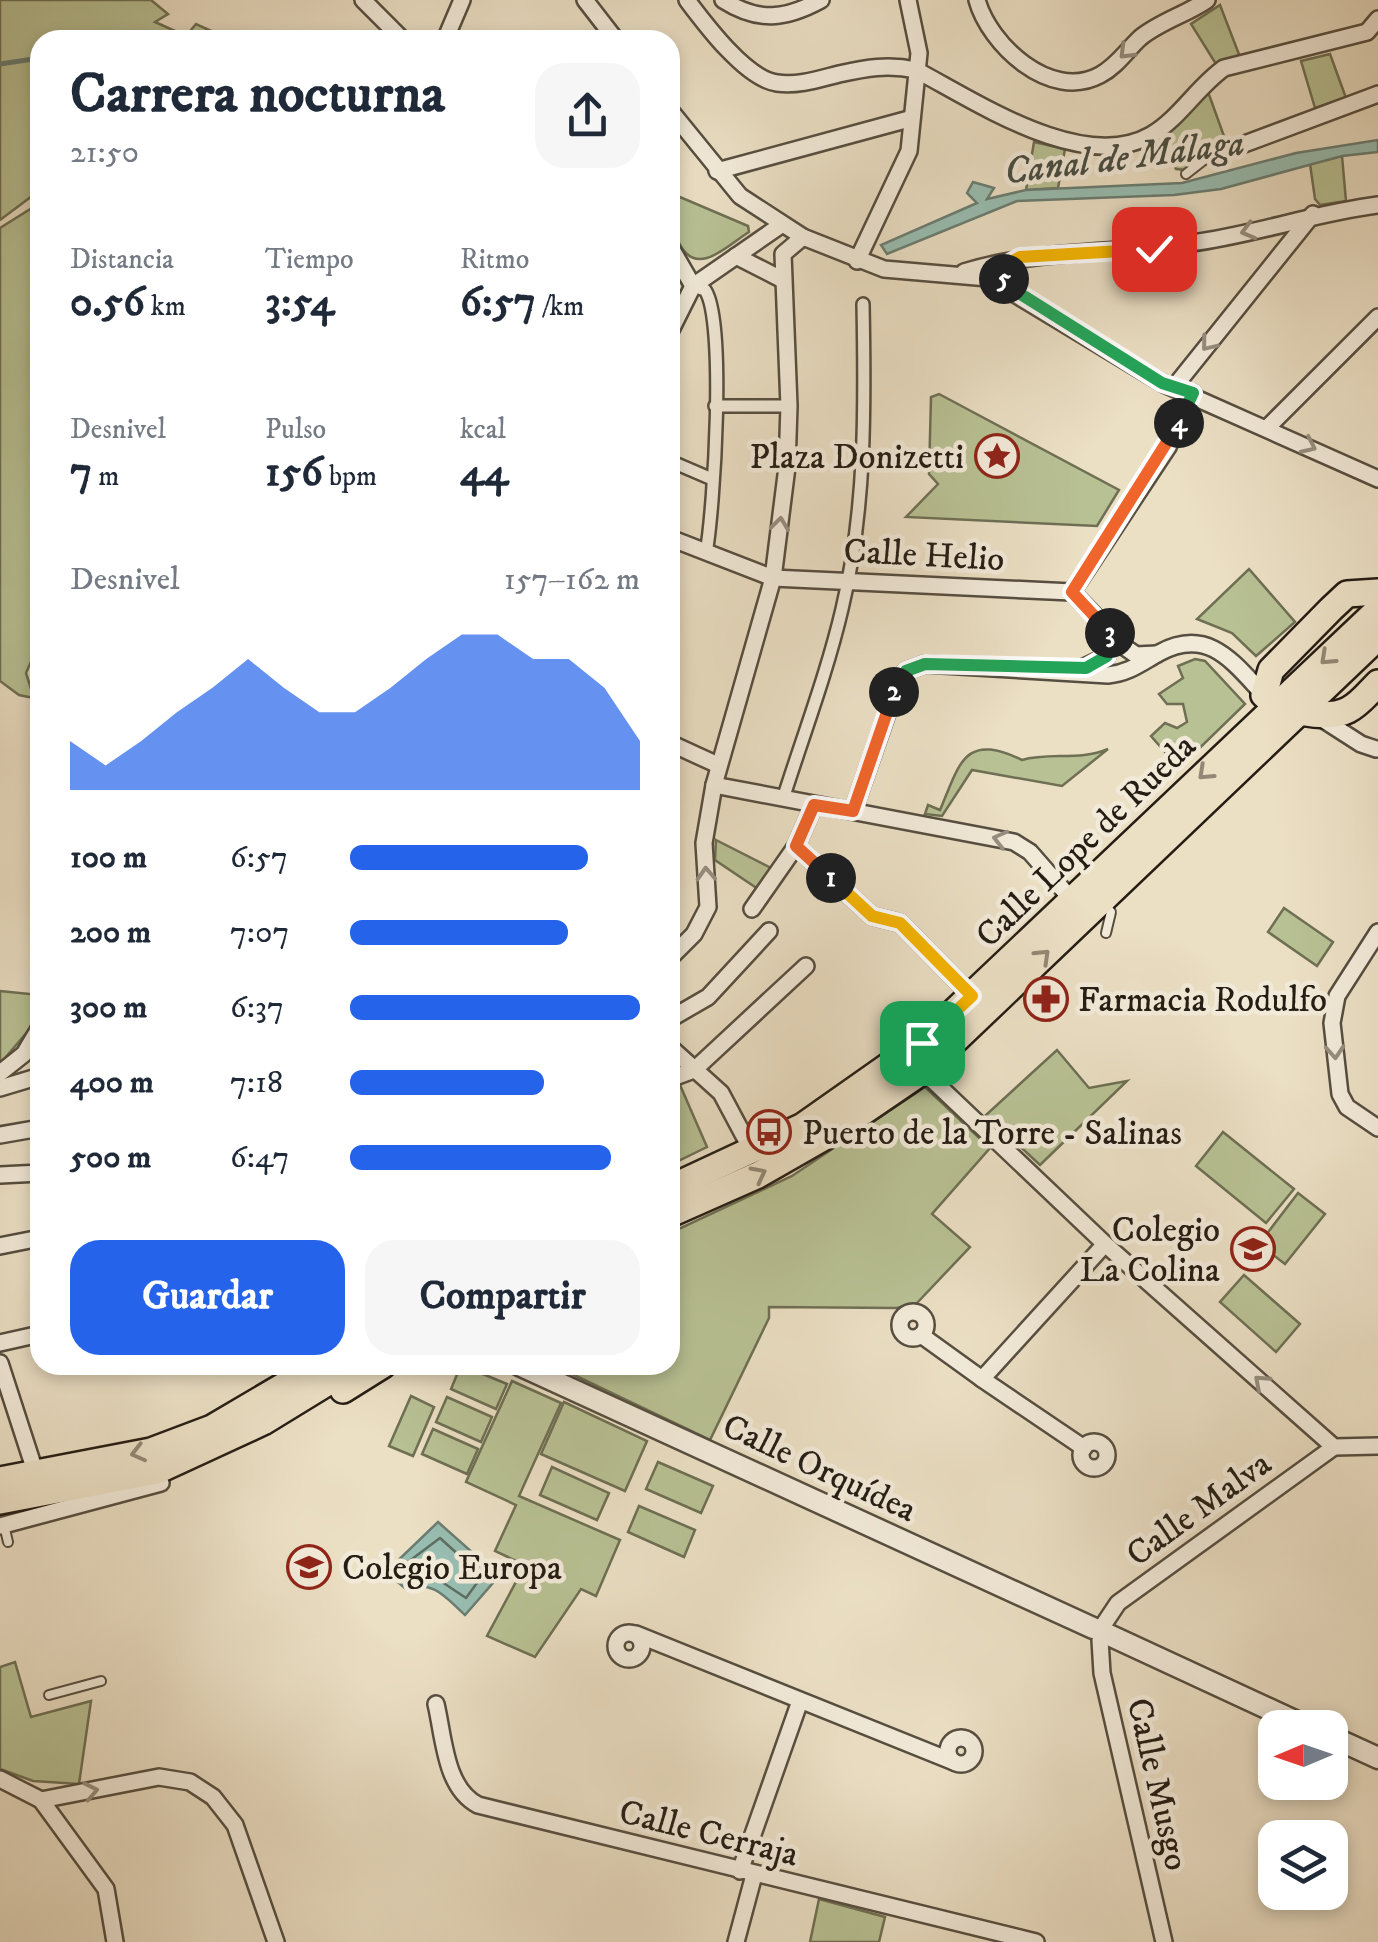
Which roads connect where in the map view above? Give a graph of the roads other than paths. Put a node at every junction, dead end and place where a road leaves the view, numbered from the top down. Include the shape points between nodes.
1 (363, 0) edge
2 (462, 0) edge
3 (585, 0) edge
4 (687, 0) edge
5 (723, 0) edge
6 (821, 0) edge
7 (908, 0) edge
8 (977, 0) edge
9 (1208, 0) edge
10 (1378, 19) edge
11 (393, 30) edge
12 (448, 30) edge
13 (608, 30) edge
14 (916, 70) junction
15 (1378, 94) edge
16 (910, 119) junction
17 (680, 123) edge
18 (1239, 146) joint
19 (716, 171) junction
20 (1186, 174) dead end
21 (1378, 204) edge
22 (1313, 214) junction
23 (781, 225) junction
24 (803, 237) junction
25 (736, 256) junction
26 (1020, 257) junction
27 (856, 261) junction
28 (680, 263) edge
29 (962, 272) junction
30 (781, 279) junction
31 (693, 286) junction
32 (1008, 286) junction
33 (862, 304) dead end
34 (680, 312) edge
35 (1378, 317) edge
36 (1174, 386) junction
37 (1193, 393) junction
38 (715, 406) junction
39 (789, 406) junction
40 (1268, 427) junction
41 (680, 465) edge
42 (1378, 478) edge
43 (712, 479) junction
44 (680, 542) edge
45 (706, 553) junction
46 (773, 578) junction
47 (847, 580) junction
48 (1072, 592) junction
49 (1378, 592) edge
50 (1378, 610) edge
51 (1113, 635) junction
52 (1378, 637) edge
53 (1158, 654) junction
54 (1076, 670) junction
55 (1240, 670) junction
56 (1378, 683) edge
57 (1270, 690) junction
58 (1358, 704) junction
59 (1307, 711) junction
60 (680, 748) edge
61 (1377, 750) edge
62 (718, 765) junction
63 (714, 785) junction
64 (784, 799) junction
65 (814, 805) junction
66 (853, 811) junction
67 (796, 846) junction
68 (1072, 900) junction
69 (752, 909) dead end
70 (1112, 909) junction
71 (769, 931) dead end
72 (1378, 932) edge
73 (1106, 933) dead end
74 (680, 948) edge
75 (806, 966) dead end
76 (972, 996) junction
77 (680, 1012) edge
78 (30, 1044) edge
79 (680, 1056) edge
80 (694, 1070) junction
81 (923, 1071) junction
82 (0, 1074) edge
83 (680, 1075) edge
84 (30, 1079) edge
85 (0, 1088) edge
86 (1378, 1128) edge
87 (30, 1130) edge
88 (0, 1135) edge
89 (753, 1153) junction
90 (30, 1174) edge
91 (0, 1175) edge
92 (680, 1184) edge
93 (680, 1209) edge
94 (30, 1240) edge
95 (1106, 1244) junction
96 (0, 1246) edge
97 (921, 1335) dead end
98 (30, 1336) edge
99 (0, 1343) edge
100 (0, 1363) edge
101 (297, 1375) edge
102 (340, 1375) edge
103 (366, 1375) edge
104 (541, 1375) edge
105 (982, 1379) junction
106 (1334, 1446) junction
107 (1378, 1446) edge
108 (1084, 1448) dead end
109 (36, 1474) junction
110 (0, 1480) edge
111 (162, 1484) joint
112 (1, 1517) edge
113 (8, 1542) dead end
114 (1101, 1632) junction
115 (636, 1634) dead end
116 (100, 1681) dead end
117 (49, 1694) dead end
118 (800, 1701) junction
119 (436, 1704) dead end
120 (1271, 1710) edge
121 (1348, 1744) edge
122 (1378, 1758) edge
123 (954, 1762) dead end
124 (0, 1779) edge
125 (41, 1800) junction
126 (747, 1873) junction
127 (115, 1942) edge
128 (276, 1942) edge
129 (736, 1942) edge
130 (1036, 1942) edge
131 (1164, 1942) edge

1 - 11 street
2 - 12 street
3 - 13 street
4 - 14 street via 730,52 769,82 795,84 875,66
5 - 6 street via 771,18 792,16
7 - 14 street via 918,36
9 -> 8 street via 1142,36 1098,76 1075,80 1020,62 984,26
10 - 14 street via 1367,32 1224,68 1151,136 1127,143 1039,134
14 - 16 street
15 - 18 street
16 - 19 street
16 - 27 street via 908,151
17 - 19 street
18 - 20 lane via 1208,156
19 - 23 street
21 - 22 street
22 -> 26 street via 1198,242
22 -> 36 street
23 - 24 street
23 - 25 street
24 - 27 street
24 - 30 street via 782,254
25 - 30 street
25 - 31 street
26 - 29 street
26 - 32 street via 1006,265
27 - 29 street via 884,269
28 - 31 street
29 - 32 street
30 - 39 street
31 - 34 street
31 - 38 street via 705,290 715,312
32 - 36 street
33 - 47 street via 864,447
35 - 40 street
36 - 37 street
37 - 40 street
37 - 48 street via 1168,447
38 - 39 street
38 - 43 street
46 -> 39 street
40 -> 42 street
41 - 43 street
43 - 45 street
44 - 45 street, Calle Helio
45 - 46 street, Calle Helio
46 - 47 street, Calle Helio
46 - 62 street
47 - 48 street, Calle Helio
47 - 64 street
48 - 51 street
49 - 57 main road via 1347,594
50 -> 57 main road, Calle Lope de Rueda
51 - 53 street via 1136,655
51 - 54 street via 1100,663
52 - 59 main road, Calle Lope de Rueda
53 - 54 street via 1121,674
53 - 55 street via 1203,642
54 - 66 street via 925,664 906,671
55 - 57 street
55 - 57 street
56 - 58 main road
57 - 59 main road
57 -> 68 main road, Calle Lope de Rueda
58 - 59 main road via 1346,712
58 - 61 street via 1360,734
59 - 61 street
59 - 70 main road, Calle Lope de Rueda
60 - 62 street
62 - 63 street
63 - 64 street
74 -> 63 street via 708,907 704,843
64 - 65 street
65 - 66 street
65 - 67 street
68 -> 66 street via 1014,842
67 - 69 street
67 - 76 street via 872,916 900,923
68 - 76 main road, Calle Lope de Rueda
70 - 73 lane
81 -> 70 main road, Calle Lope de Rueda
71 - 77 street via 708,997
72 -> 86 street via 1337,996 1332,1024 1340,1094 1347,1107
75 - 80 street
76 - 89 main road, Calle Lope de Rueda via 878,1078
78 - 82 street
79 - 80 street
80 - 83 street
80 - 89 street via 721,1093
93 -> 81 main road, Calle Lope de Rueda via 836,1132
81 - 95 street
84 - 85 street
87 - 88 street
89 - 92 main road, Calle Lope de Rueda
90 - 91 street
94 - 96 street
95 - 105 street
106 -> 95 street
97 - 105 street
98 - 99 street
100 - 109 street
101 -> 109 main road via 254,1395 212,1428 150,1450
102 - 112 main road via 262,1422 157,1471
103 - 111 main road via 267,1437
104 - 114 street, Calle Orquídea
105 - 108 street
106 - 107 street
106 - 114 street, Calle Malva via 1118,1603
109 - 110 main road
111 - 112 street via 58,1520
112 - 113 lane
114 - 120 street, Calle Orquídea
114 - 131 street, Calle Musgo via 1102,1673
115 - 118 street
116 - 117 lane
118 - 123 street
118 - 126 street
119 - 126 street, Calle Cerraja via 454,1780 466,1799
121 - 122 street
124 - 125 street
125 - 127 street via 106,1889
125 -> 128 street via 159,1777 190,1782 213,1797 234,1825
126 - 129 street
126 - 130 street, Calle Cerraja

